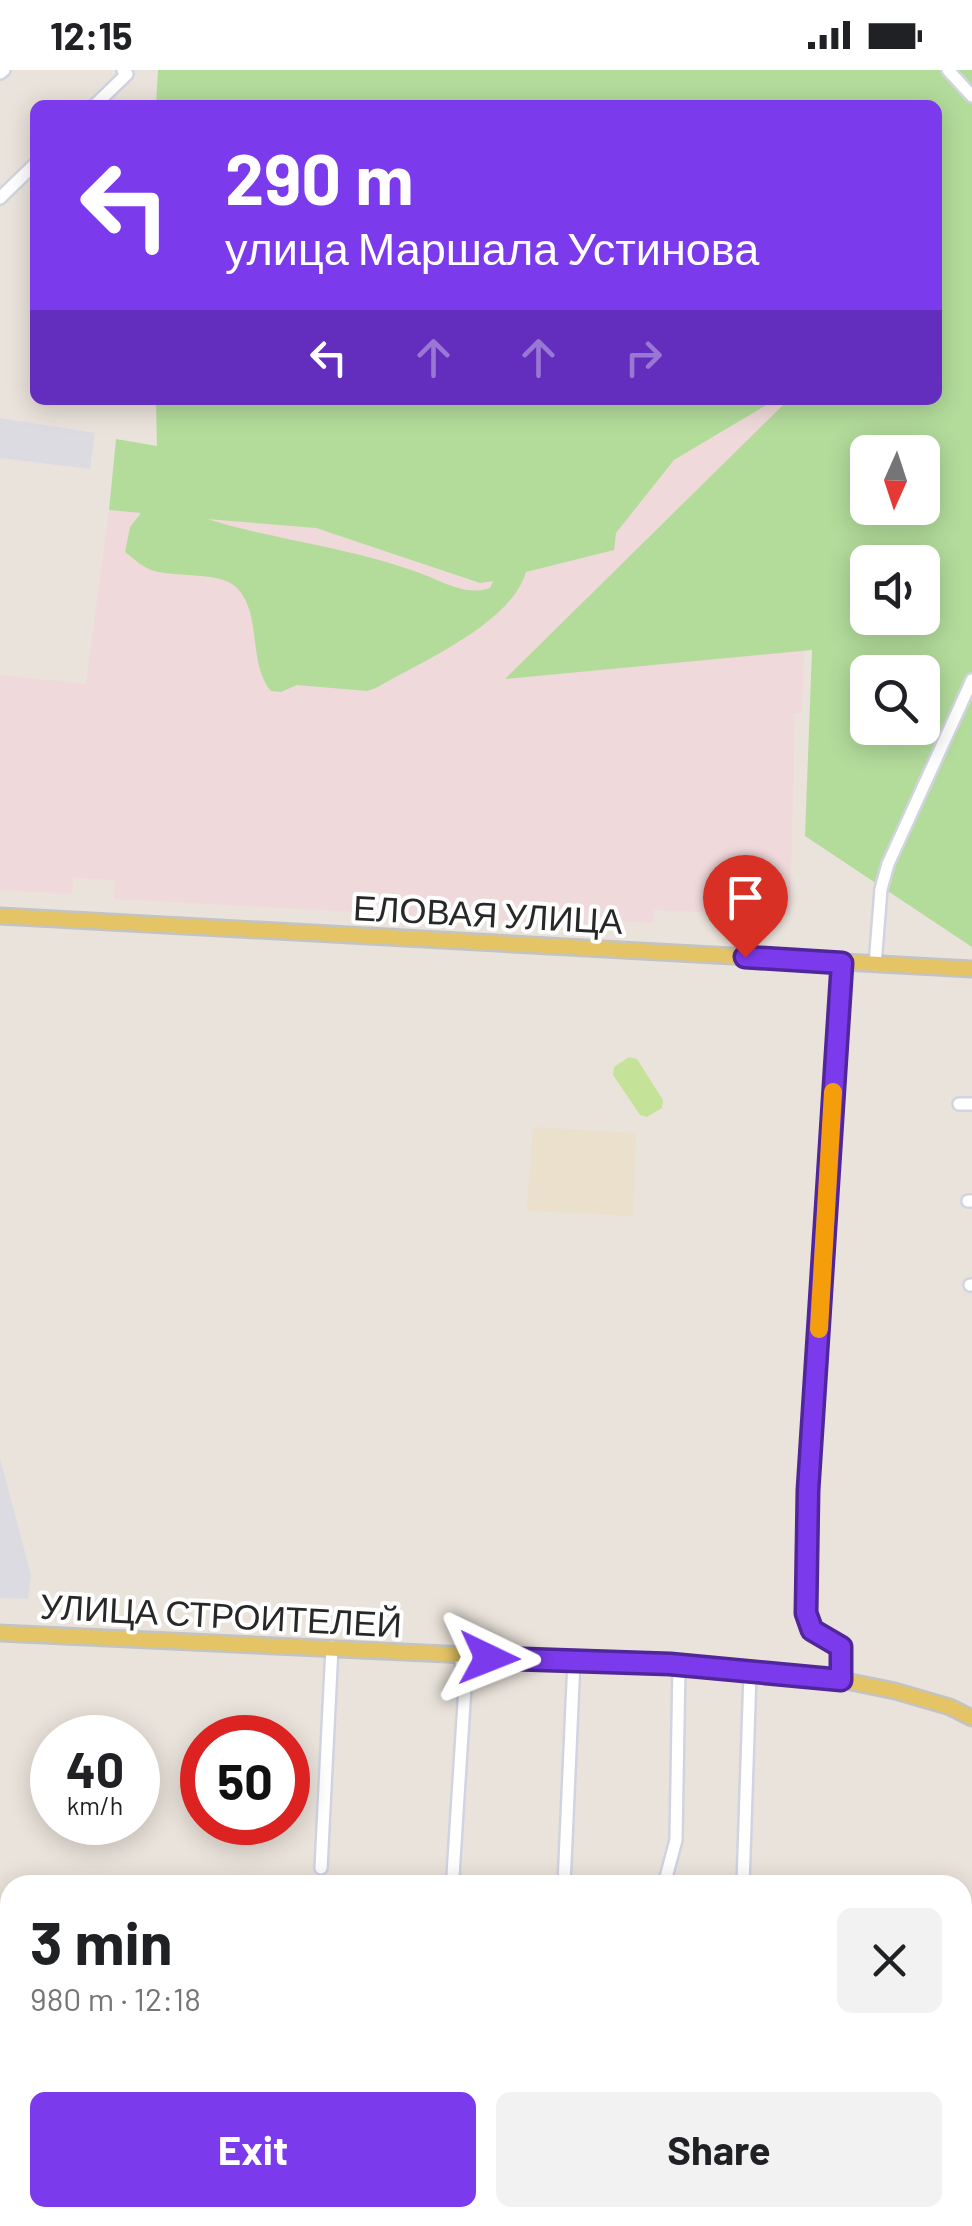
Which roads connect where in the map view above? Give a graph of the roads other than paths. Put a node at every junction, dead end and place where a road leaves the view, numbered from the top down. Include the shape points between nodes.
1 (123, 70) edge
2 (948, 70) edge
3 (972, 96) edge
4 (100, 100) edge
5 (30, 169) edge
6 (0, 198) edge
7 (972, 680) edge
8 (0, 916) edge
9 (842, 963) junction
10 (875, 965) junction
11 (972, 969) edge
12 (0, 1633) edge
13 (332, 1647) junction
14 (460, 1656) junction
15 (574, 1660) junction
16 (680, 1665) junction
17 (750, 1673) junction
18 (841, 1680) junction
19 (972, 1718) edge
20 (321, 1868) dead end
21 (454, 1875) dead end
22 (564, 1875) edge
23 (667, 1875) edge
24 (743, 1875) edge

1 - 4 street via 127,74
2 - 3 street
5 - 6 street
7 - 10 street via 888,864
8 - 9 main road, ЕЛОВАЯ УЛИЦА
9 - 10 main road, ЕЛОВАЯ УЛИЦА
9 - 18 street via 806,1613 812,1630 841,1647
10 - 11 main road, ЕЛОВАЯ УЛИЦА
12 - 13 main road, УЛИЦА СТРОИТЕЛЕЙ
13 - 14 main road, УЛИЦА СТРОИТЕЛЕЙ
13 - 20 street
14 - 15 main road, УЛИЦА СТРОИТЕЛЕЙ
14 - 21 street
15 - 16 main road, УЛИЦА СТРОИТЕЛЕЙ
15 - 22 street
16 - 17 main road, УЛИЦА СТРОИТЕЛЕЙ
16 - 23 street via 676,1840
17 - 18 main road, УЛИЦА СТРОИТЕЛЕЙ
17 - 24 street
18 - 19 main road, УЛИЦА СТРОИТЕЛЕЙ

